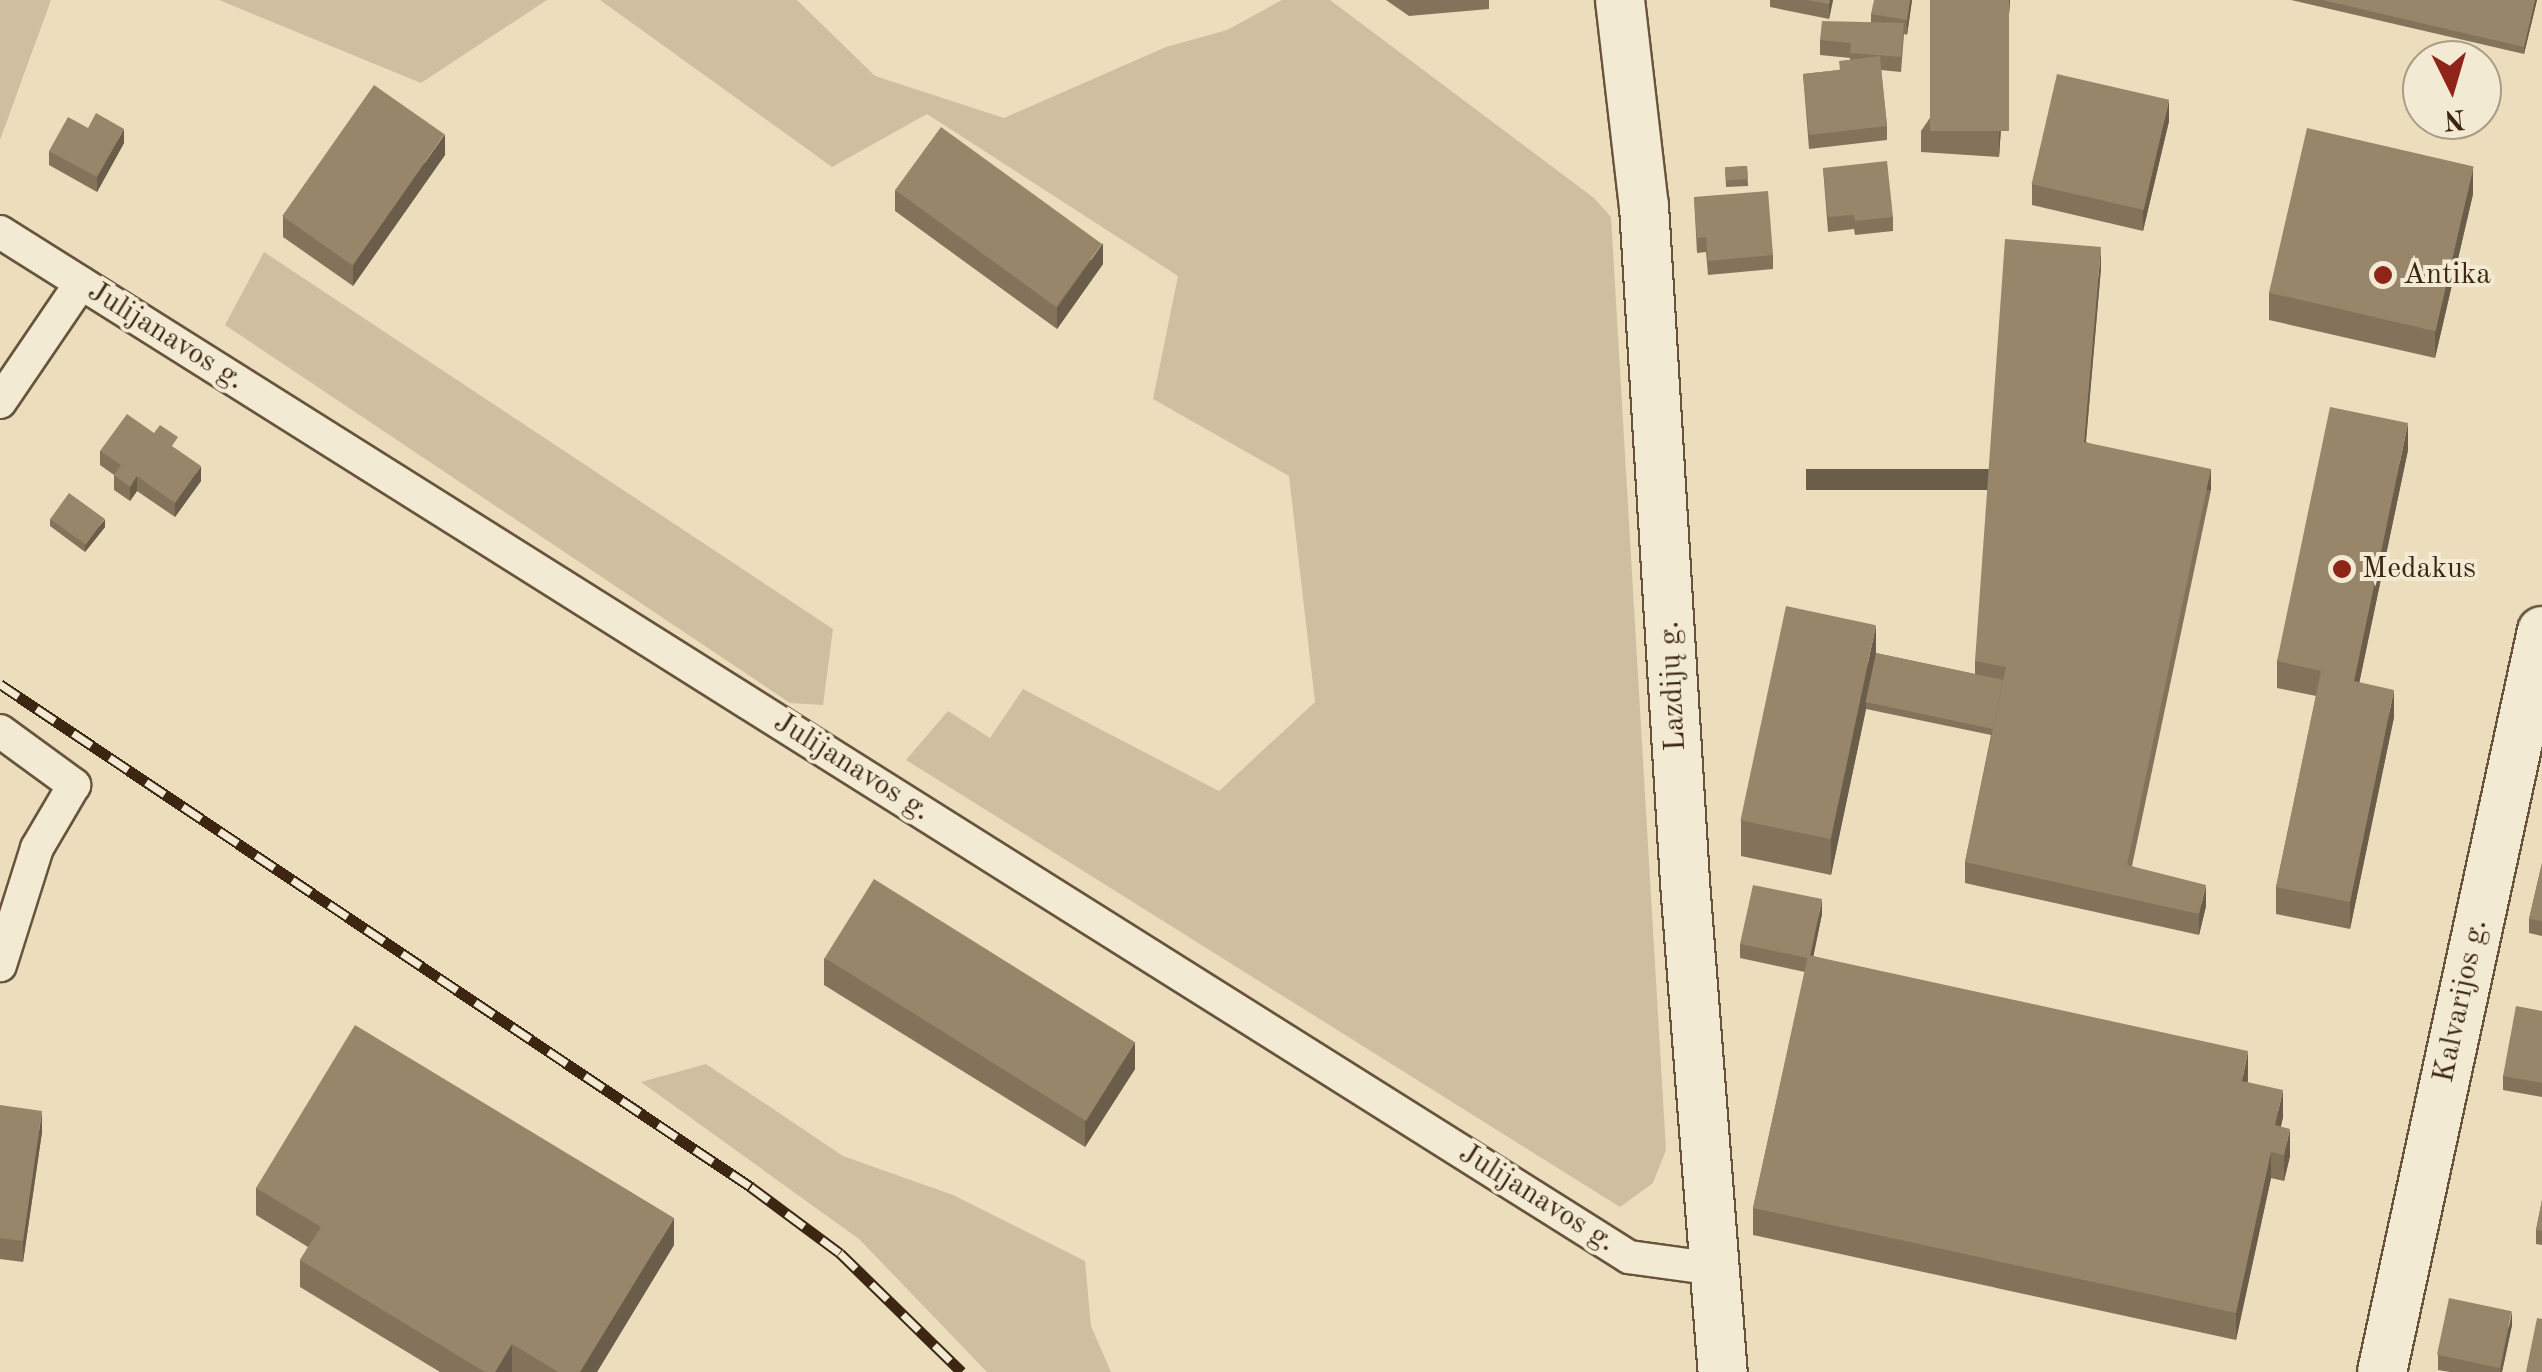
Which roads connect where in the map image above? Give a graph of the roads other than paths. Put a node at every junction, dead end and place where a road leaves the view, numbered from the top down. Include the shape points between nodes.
1 (1620, 0) edge
2 (0, 232) edge
3 (81, 283) junction
4 (0, 402) edge
5 (2542, 631) edge
6 (0, 731) edge
7 (0, 965) edge
8 (1715, 1269) junction
9 (1723, 1372) edge
10 (2382, 1372) edge

1 - 8 street, Lazdijų g. via 1644,206
2 - 3 street, Julijanavos g.
3 - 4 street
3 - 8 street, Julijanavos g. via 1629,1256
5 - 10 street, Kalvarijos g.
6 - 7 street via 74,785 37,848
8 - 9 street, Lazdijų g.

